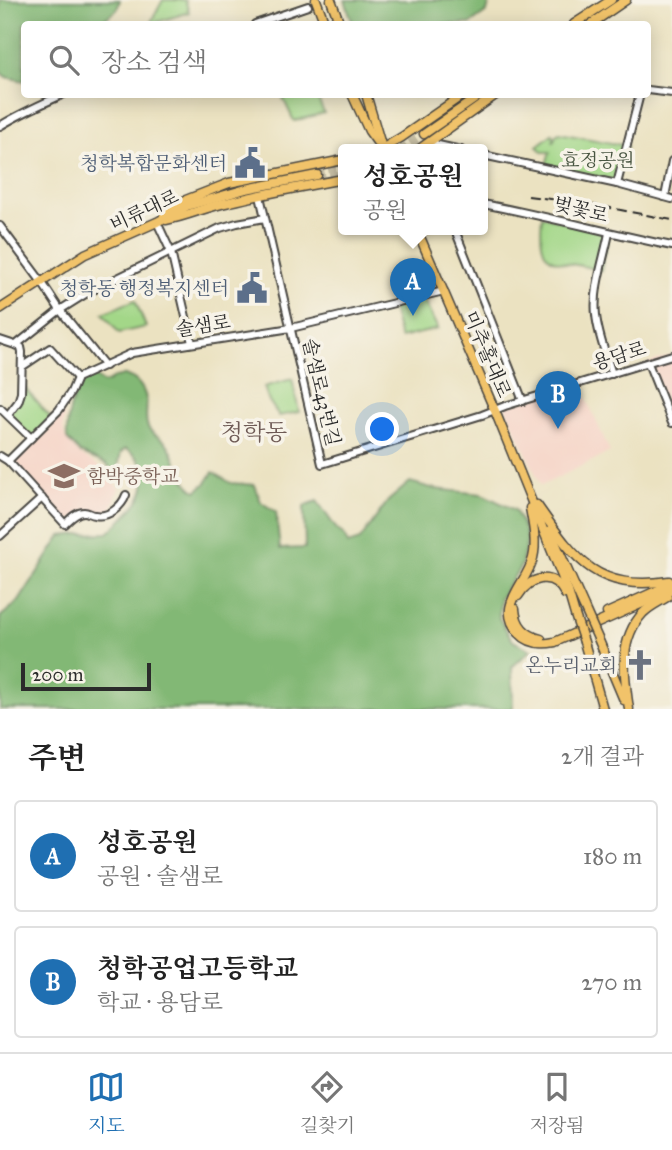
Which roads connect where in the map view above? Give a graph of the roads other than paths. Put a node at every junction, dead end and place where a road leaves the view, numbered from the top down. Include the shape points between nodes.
1 (331, 0) edge
2 (611, 0) edge
3 (626, 0) edge
4 (312, 3) edge
5 (264, 21) edge
6 (323, 21) edge
7 (339, 21) edge
8 (579, 21) edge
9 (595, 21) edge
10 (651, 90) edge
11 (672, 93) edge
12 (55, 98) edge
13 (354, 98) edge
14 (367, 98) edge
15 (458, 98) edge
16 (477, 98) edge
17 (491, 98) edge
18 (639, 98) edge
19 (420, 125) junction
20 (0, 127) edge
21 (427, 138) junction
22 (378, 144) edge
23 (380, 144) edge
24 (391, 144) edge
25 (422, 144) tunnel mouth
26 (436, 144) edge
27 (488, 156) edge
28 (338, 161) edge
29 (672, 161) edge
30 (311, 166) junction
31 (318, 179) junction
32 (338, 179) edge
33 (617, 184) junction
34 (260, 196) junction
35 (668, 198) edge
36 (488, 205) edge
37 (265, 218) junction
38 (157, 222) junction
39 (0, 226) edge
40 (609, 233) junction
41 (420, 235) edge
42 (457, 235) edge
43 (672, 246) edge
44 (171, 252) junction
45 (41, 281) junction
46 (444, 291) junction
47 (0, 309) edge
48 (60, 310) junction
49 (291, 328) junction
50 (0, 340) edge
51 (191, 342) junction
52 (16, 345) junction
53 (672, 355) edge
54 (648, 363) junction
55 (23, 366) junction
56 (104, 366) junction
57 (612, 374) junction
58 (77, 377) junction
59 (523, 401) junction
60 (0, 408) edge
61 (495, 411) junction
62 (8, 415) junction
63 (672, 423) edge
64 (32, 438) junction
65 (0, 456) edge
66 (8, 461) junction
67 (322, 464) joint
68 (528, 492) junction
69 (126, 495) dead end
70 (42, 498) junction
71 (0, 536) edge
72 (672, 582) edge
73 (672, 592) edge
74 (575, 615) junction
75 (603, 709) edge
76 (628, 709) edge

1 - 7 main road
2 - 8 main road
3 - 9 main road
4 - 5 street
4 - 6 main road
10 - 11 street
12 - 20 street
13 - 22 main road
14 - 23 main road
15 - 19 main road
16 - 21 main road
17 - 21 main road
18 - 33 street
19 - 21 main road via 417,133
19 - 24 main road
21 - 25 main road
21 - 26 street
27 - 33 street
28 - 30 main road
29 - 35 street
30 - 31 main road via 328,174 326,180
30 - 38 main road via 206,190 178,203
31 - 32 main road
31 - 34 main road
31 - 38 main road, 비류대로 via 246,189 187,206
33 - 35 street
34 - 37 street, 솔샘로43번길
34 - 38 main road
36 - 40 street, 벚꽃로
37 - 44 street via 220,228
37 - 49 street, 솔샘로43번길
38 - 44 street
38 - 45 main road, 비류대로 via 85,254
39 - 45 street
40 - 43 street, 벚꽃로
40 - 57 street via 595,305
41 - 46 main road, 미추홀대로
42 - 59 street
44 - 48 street
44 - 51 street
45 - 47 main road, 비류대로
45 - 48 street
46 - 49 street, 솔샘로
46 - 61 main road, 미추홀대로
48 - 52 street
48 - 56 street
49 - 51 street, 솔샘로
49 - 67 street, 솔샘로43번길
50 - 52 street
51 - 56 street, 솔샘로 via 132,353
52 - 55 street via 21,347
53 - 54 street, 용담로
54 - 57 street, 용담로
54 - 63 street
55 - 58 street via 50,348
55 - 62 street via 21,393
56 - 58 street, 솔샘로
57 - 59 street, 용담로
58 - 64 street via 59,411
59 - 61 street, 용담로
60 - 62 street
61 - 67 street, 용담로
61 - 68 main road, 미추홀대로
62 - 64 street
64 - 66 street
65 - 66 street
66 - 70 street
68 - 72 main road via 569,548 594,570 618,581
68 - 73 main road via 533,559 513,595 510,613 522,636 536,643 555,642
68 - 74 main road, 미추홀대로
68 - 76 main road, 미추홀대로, bridge via 556,542
69 - 70 street via 110,513 84,512 65,524
70 - 71 street
72 - 74 main road via 544,639 530,635 520,625 516,603 529,583 552,580 562,588
73 - 76 main road via 645,611 626,643 623,662
74 - 75 main road, 미추홀대로, bridge

